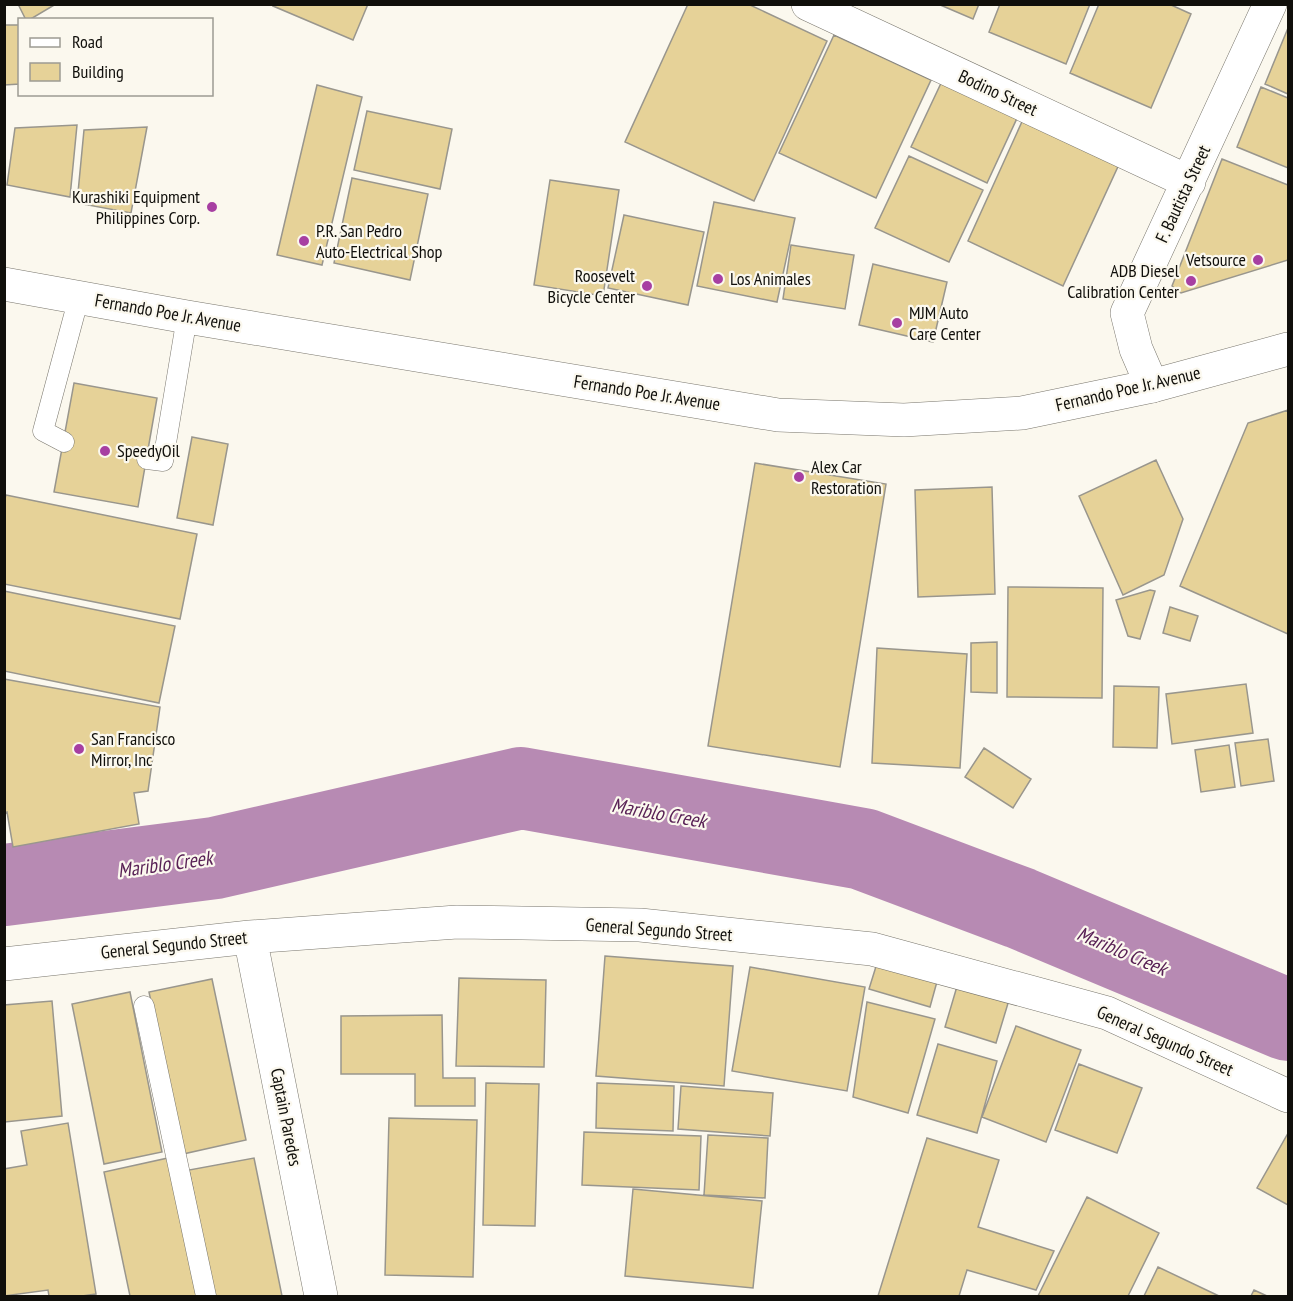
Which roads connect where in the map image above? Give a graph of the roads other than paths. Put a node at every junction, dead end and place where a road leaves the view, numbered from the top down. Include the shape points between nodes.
1 (808, 4) edge
2 (1269, 4) edge
3 (1189, 182) junction
4 (4, 284) edge
5 (79, 297) junction
6 (187, 317) junction
7 (1288, 349) edge
8 (1152, 386) junction
9 (64, 442) dead end
10 (147, 459) dead end
11 (250, 937) junction
12 (4, 964) edge
13 (144, 1006) dead end
14 (1288, 1096) edge
15 (206, 1296) edge
16 (321, 1296) edge

1 - 3 street, Bodino Street
2 - 3 street, F. Bautista Street
3 - 8 street, F. Bautista Street via 1127,314
4 - 5 street, Fernando Poe Jr. Avenue
5 - 6 street, Fernando Poe Jr. Avenue
5 - 9 lane via 42,431
6 - 8 street, Fernando Poe Jr. Avenue via 778,415 904,420 1022,413
6 - 10 lane via 163,461
7 - 8 street, Fernando Poe Jr. Avenue
11 - 12 street, General Segundo Street
11 - 14 street, General Segundo Street via 457,922 640,925 872,949 1107,1013
11 - 16 street, Captain Paredes
13 - 15 lane

